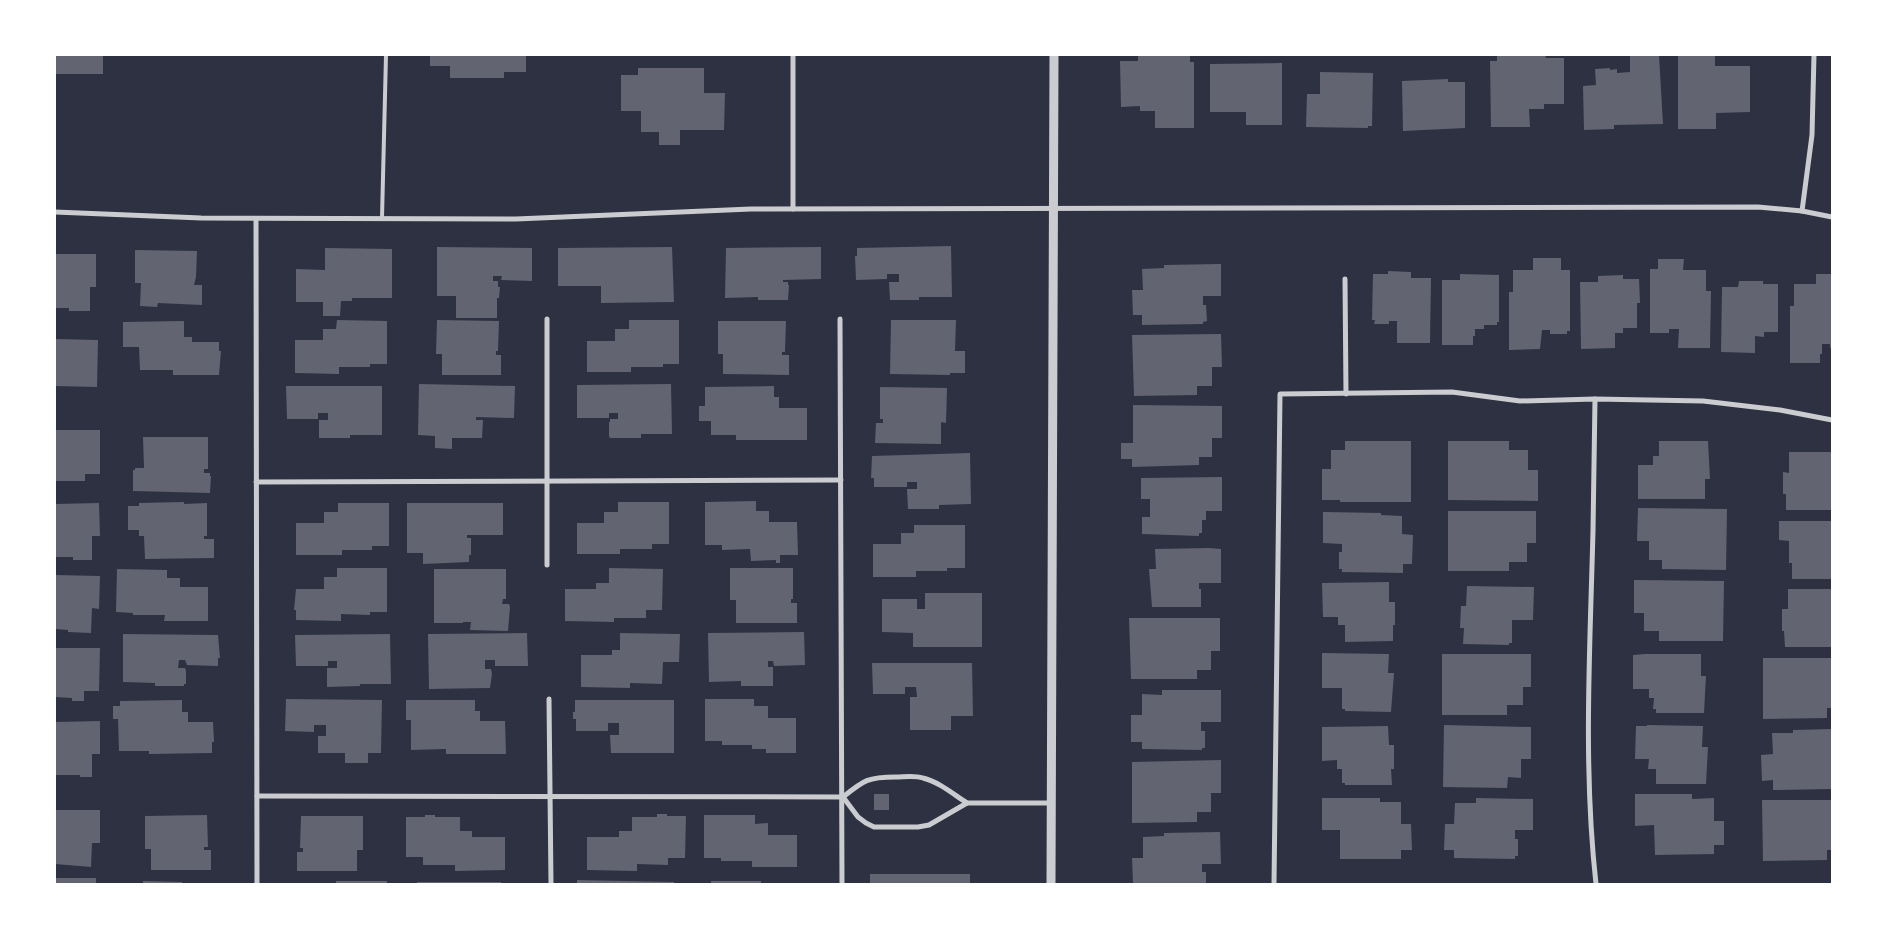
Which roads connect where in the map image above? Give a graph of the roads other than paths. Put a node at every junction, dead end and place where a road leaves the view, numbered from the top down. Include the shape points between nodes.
1 (386, 55) edge
2 (793, 55) edge
3 (1054, 55) edge
4 (1814, 55) edge
5 (1053, 208) junction
6 (793, 209) junction
7 (1802, 211) junction
8 (55, 212) edge
9 (1832, 217) edge
10 (382, 218) junction
11 (256, 219) junction
12 (1345, 279) dead end
13 (547, 318) dead end
14 (840, 319) dead end
15 (1346, 394) junction
16 (1595, 398) junction
17 (1832, 420) edge
18 (841, 480) junction
19 (547, 481) junction
20 (256, 482) junction
21 (547, 565) dead end
22 (549, 699) dead end
23 (551, 795) junction
24 (256, 796) junction
25 (843, 797) junction
26 (1050, 803) junction
27 (967, 804) junction
28 (256, 884) edge
29 (551, 884) edge
30 (842, 884) edge
31 (1051, 884) edge
32 (1274, 884) edge
33 (1596, 884) edge

1 - 10 lane
2 - 6 street
3 - 5 street
4 - 7 street via 1812,135
5 - 6 street
5 - 7 street via 1758,208
5 - 26 street
6 - 10 street via 516,219
7 - 9 street
8 - 11 street
10 - 11 street
11 - 20 street
12 - 15 street
13 - 19 street
14 - 18 street
15 - 16 street via 1452,392 1520,401
15 - 32 street via 1280,394
16 - 17 street via 1703,401
16 - 33 street via 1588,662 1589,797
18 - 19 street
18 - 25 street
19 - 20 street
19 - 21 street
20 - 24 street
22 - 23 street
23 - 24 street
23 - 25 street
23 - 29 street
24 - 28 street
25 - 27 street via 868,779 915,776 940,785
25 - 27 street via 858,817 874,827 929,825
25 - 30 street
26 - 27 street
26 - 31 street

